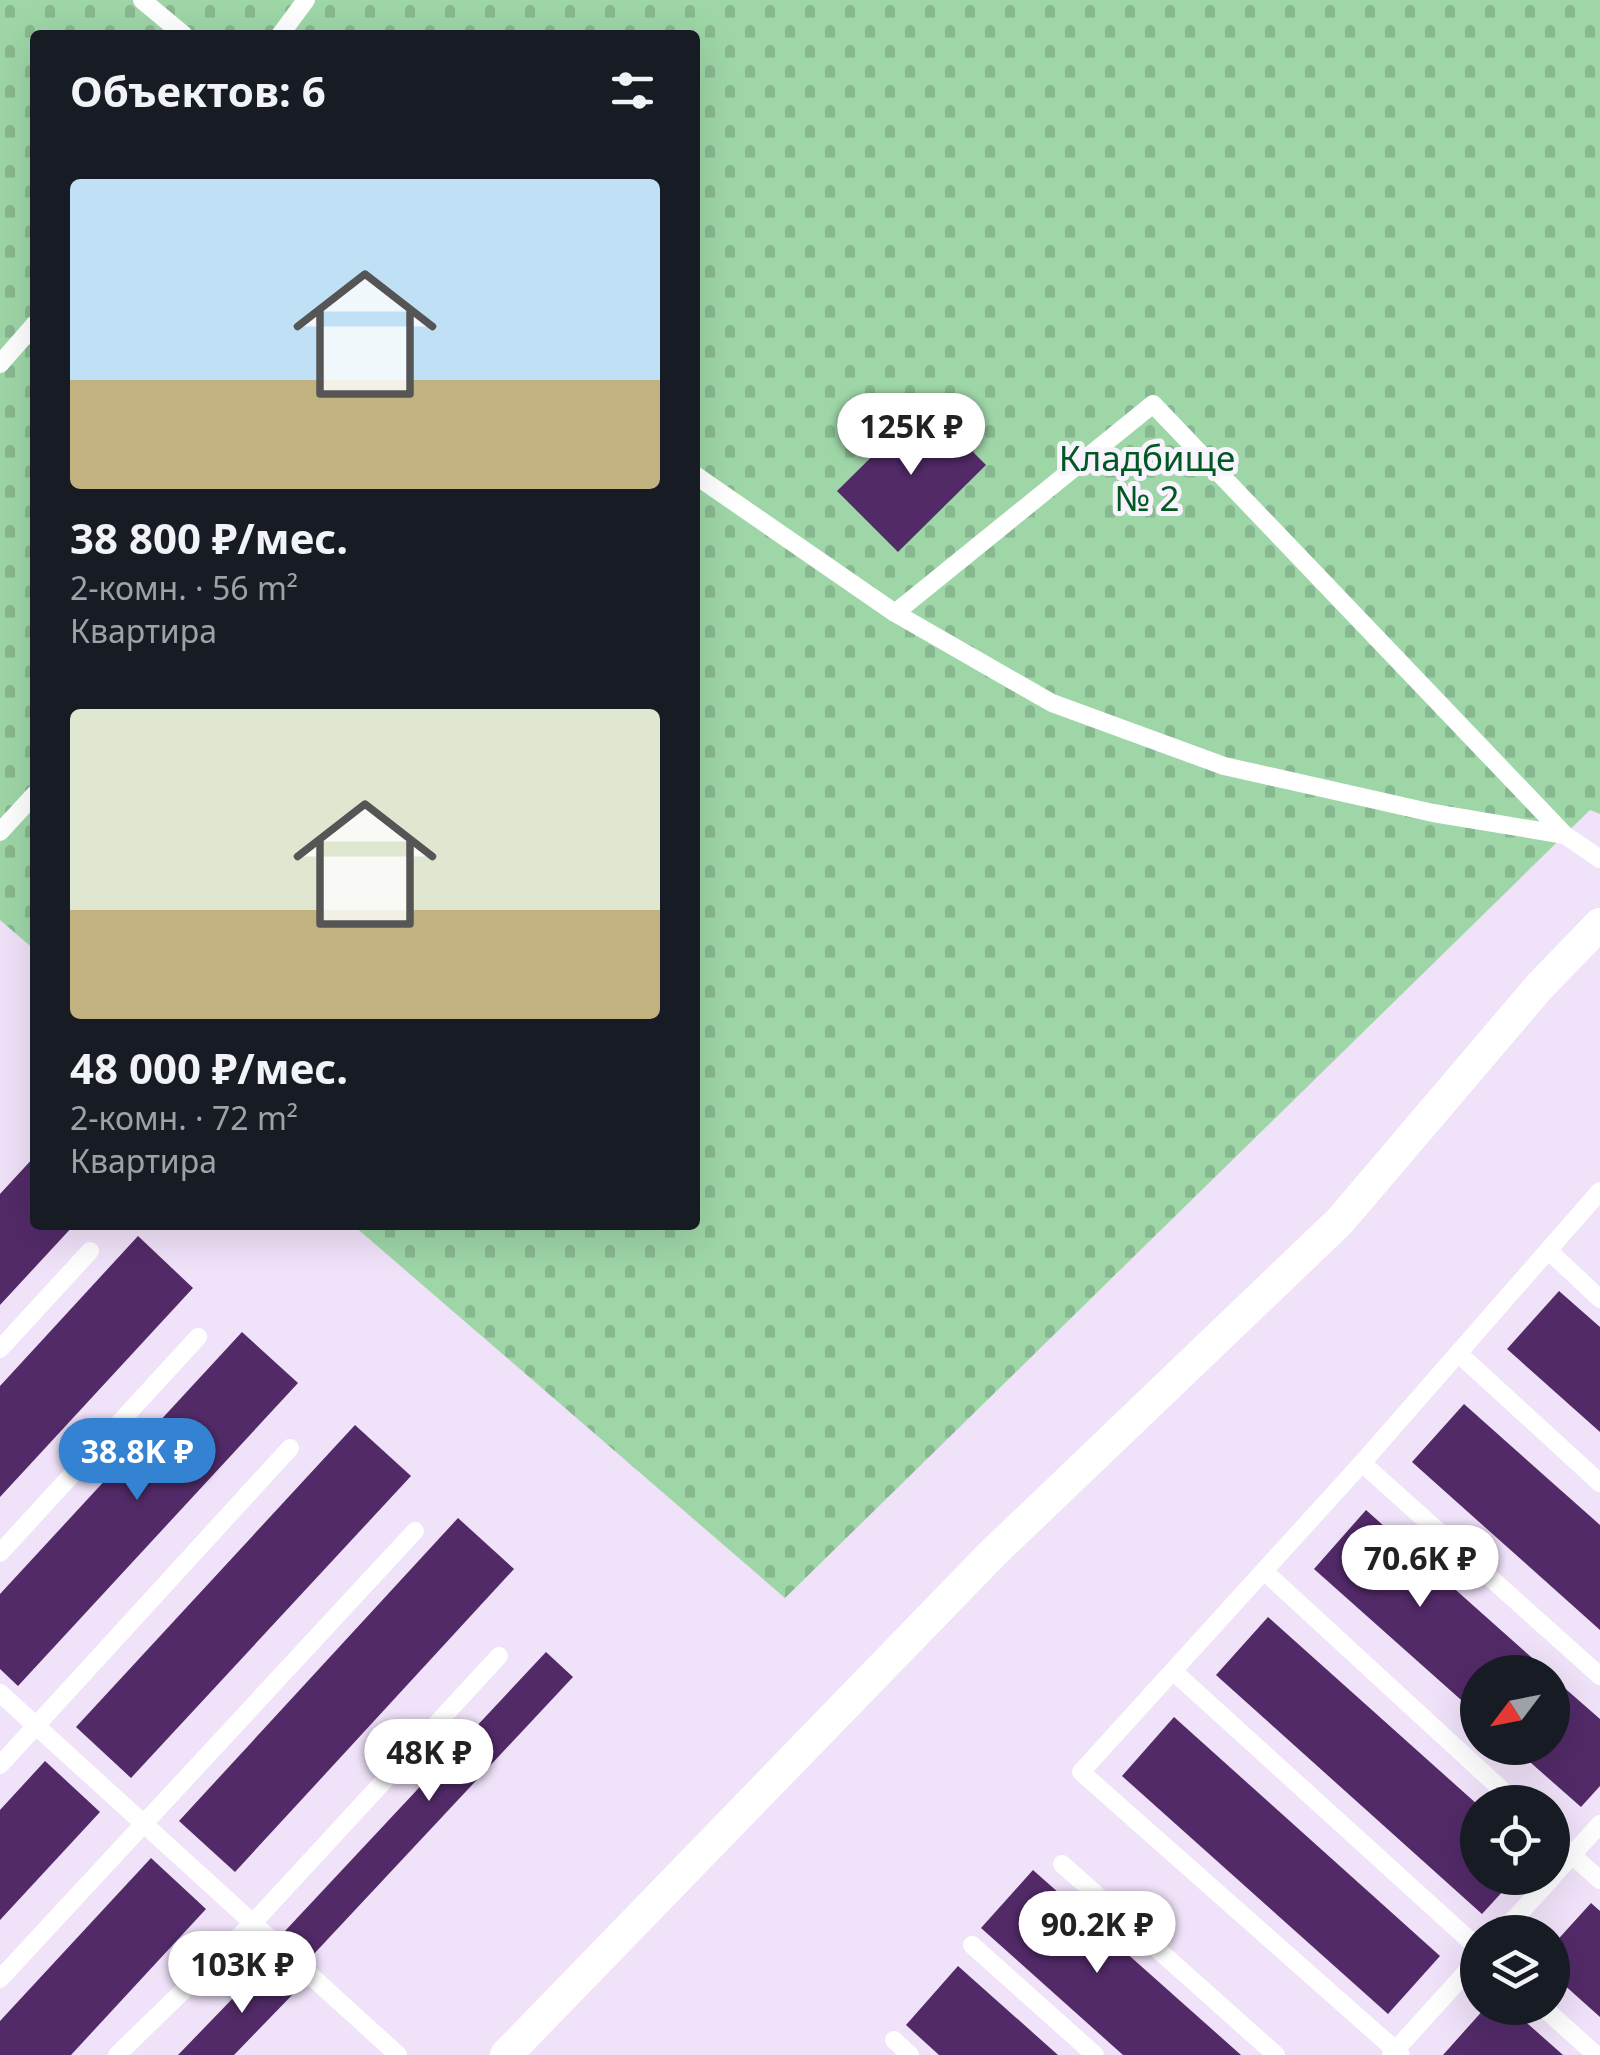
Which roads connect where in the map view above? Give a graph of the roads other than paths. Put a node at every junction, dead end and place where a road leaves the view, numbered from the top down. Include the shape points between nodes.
1 (142, 0) edge
2 (306, 0) edge
3 (178, 30) edge
4 (284, 30) edge
5 (30, 330) edge
6 (0, 364) edge
7 (700, 478) edge
8 (895, 613) junction
9 (30, 799) edge
10 (0, 832) edge
11 (1565, 836) junction
12 (1600, 858) edge
13 (1600, 924) edge
14 (1600, 1191) edge
15 (1548, 1250) junction
16 (90, 1251) dead end
17 (1600, 1299) edge
18 (198, 1337) dead end
19 (0, 1349) edge
20 (1458, 1353) junction
21 (290, 1448) dead end
22 (1362, 1463) junction
23 (1600, 1482) edge
24 (415, 1531) dead end
25 (0, 1553) edge
26 (1264, 1571) junction
27 (499, 1656) dead end
28 (1173, 1671) junction
29 (1600, 1676) edge
30 (0, 1693) edge
31 (37, 1726) junction
32 (0, 1766) edge
33 (1497, 1785) edge
34 (143, 1823) junction
35 (1600, 1824) edge
36 (1572, 1855) joint
37 (1062, 1864) dead end
38 (1600, 1880) edge
39 (1536, 1895) edge
40 (1517, 1915) edge
41 (253, 1923) junction
42 (1460, 1932) edge
43 (972, 1945) dead end
44 (0, 1979) edge
45 (1460, 1980) edge
46 (1563, 2025) edge
47 (894, 2040) dead end
48 (393, 2053) edge
49 (1396, 2053) edge
50 (117, 2055) edge
51 (506, 2055) edge
52 (910, 2055) edge
53 (1095, 2055) edge
54 (1276, 2055) edge
55 (1596, 2055) edge

1 - 3 lane
2 - 4 lane
5 - 6 lane
7 - 8 lane
8 - 11 lane via 1052,703 1224,766
8 - 11 lane via 1153,404
9 - 10 lane
11 - 12 lane
13 - 51 street via 1340,1221 992,1554
14 - 15 lane
15 - 17 lane
15 - 20 lane
16 - 19 lane
18 - 25 lane
20 - 22 lane
20 - 23 lane
21 - 31 lane
22 - 26 lane
22 - 29 lane
24 - 34 lane
26 - 28 lane
26 - 33 lane
27 - 41 lane
28 - 42 lane
28 - 49 lane via 1081,1772
30 - 31 lane
31 - 32 lane
31 - 34 lane
34 - 41 lane
34 - 44 lane
35 - 36 lane
36 - 38 lane
37 - 54 lane
39 - 40 lane
41 - 48 lane
41 - 50 lane
43 - 53 lane
45 - 49 lane
46 - 55 lane
47 - 52 lane

